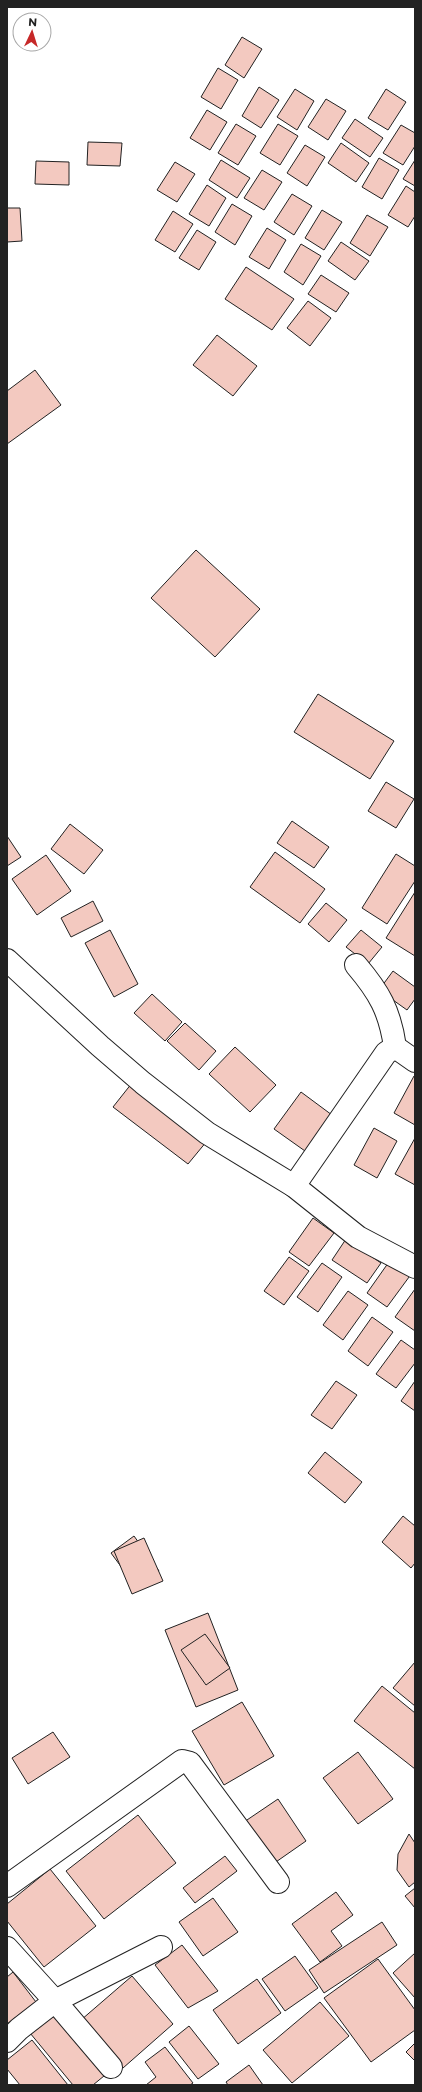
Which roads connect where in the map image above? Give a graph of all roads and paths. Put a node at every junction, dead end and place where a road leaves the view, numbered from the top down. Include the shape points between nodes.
1 (7, 960) edge
2 (356, 965) dead end
3 (395, 1047) junction
4 (415, 1061) edge
5 (294, 1186) junction
6 (415, 1267) edge
7 (278, 1882) dead end
8 (7, 1886) edge
9 (161, 1947) dead end
10 (7, 1948) edge
11 (55, 2001) junction
12 (7, 2041) edge
13 (111, 2067) dead end

1 - 5 street via 56,1008 143,1083 207,1133
2 - 3 street via 374,986 382,1002 392,1025
3 - 4 street
3 - 5 street via 379,1062
5 - 6 street via 358,1237
7 - 8 street via 190,1763 182,1761
9 - 11 street
10 - 11 street
11 - 12 street
11 - 13 street

